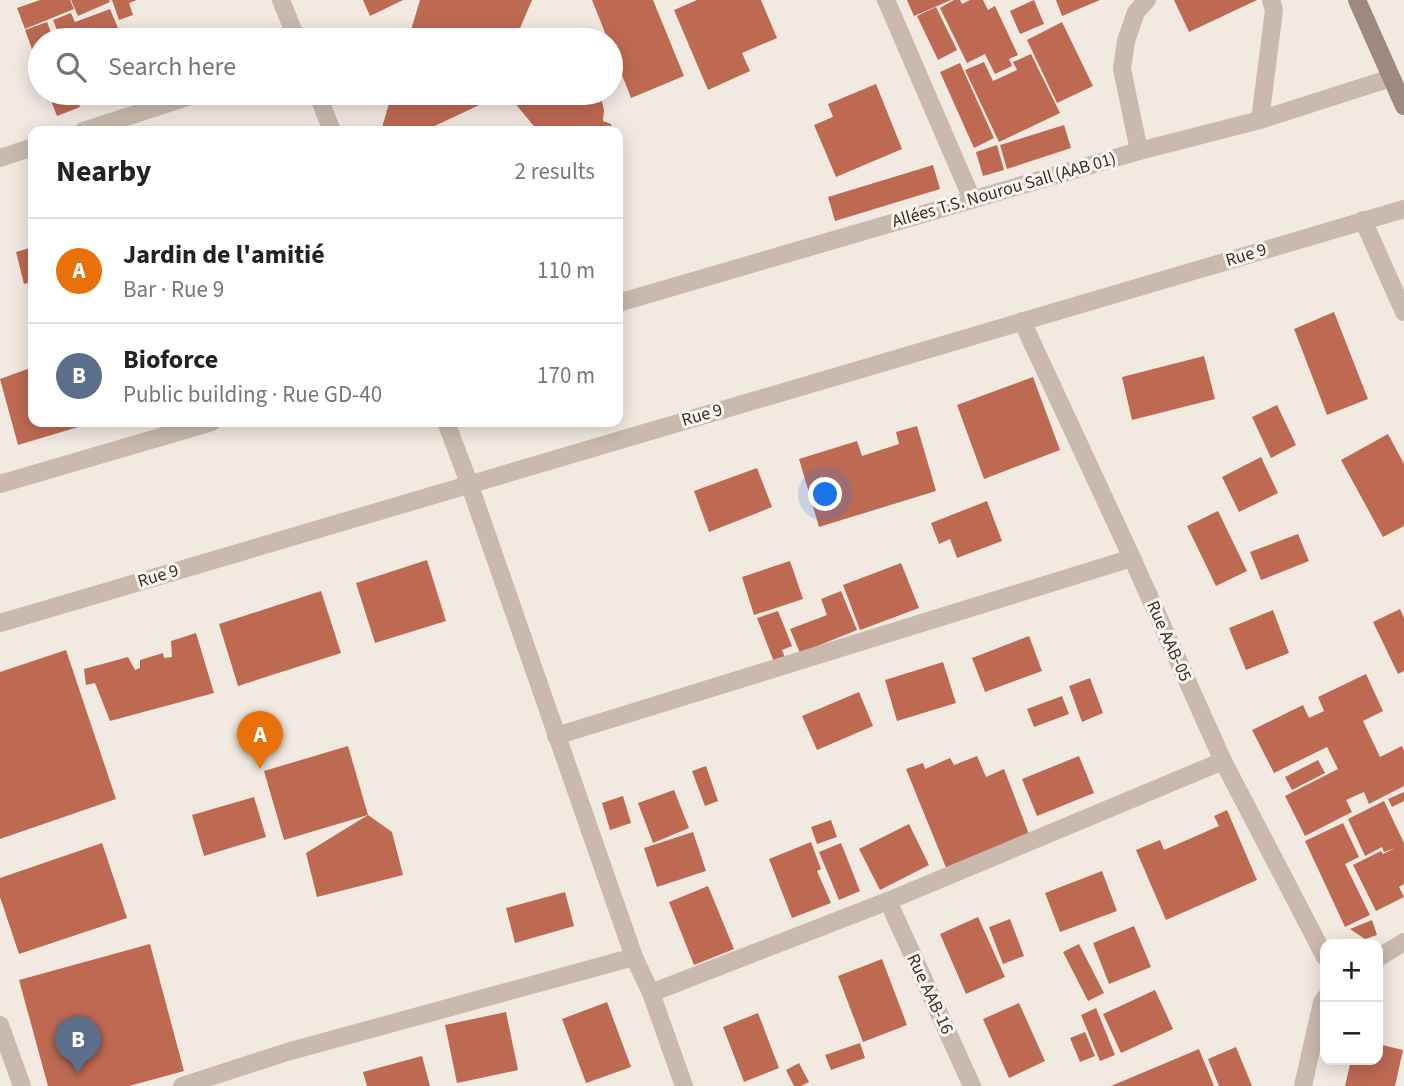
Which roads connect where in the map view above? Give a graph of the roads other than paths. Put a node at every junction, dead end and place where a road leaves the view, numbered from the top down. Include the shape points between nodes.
1 (281, 0) edge
2 (886, 0) edge
3 (1147, 0) edge
4 (1271, 0) edge
5 (1357, 0) edge
6 (292, 28) edge
7 (1397, 76) edge
8 (163, 105) edge
9 (322, 105) edge
10 (1404, 107) edge
11 (1260, 120) junction
12 (98, 126) edge
13 (330, 126) edge
14 (28, 150) edge
15 (1139, 151) junction
16 (0, 158) edge
17 (972, 199) junction
18 (1404, 209) edge
19 (1363, 220) junction
20 (623, 302) edge
21 (1404, 312) edge
22 (1022, 321) junction
23 (195, 427) edge
24 (448, 427) edge
25 (470, 483) junction
26 (0, 484) edge
27 (1132, 558) junction
28 (0, 622) edge
29 (556, 736) junction
30 (1223, 761) junction
31 (888, 901) junction
32 (1404, 942) edge
33 (1320, 947) edge
34 (1383, 955) edge
35 (634, 957) junction
36 (651, 993) junction
37 (1322, 1002) edge
38 (0, 1026) edge
39 (7, 1065) edge
40 (22, 1086) edge
41 (182, 1086) edge
42 (684, 1086) edge
43 (972, 1086) edge
44 (1303, 1086) edge

1 - 6 street
2 - 17 street
3 - 15 street via 1136,12 1122,69
4 - 11 street via 1274,10
5 - 7 main road
7 - 10 main road
7 - 11 street, Allées T.S. Nourou Sall (AAB 01)
8 - 12 street
9 - 13 street
11 - 15 street, Allées T.S. Nourou Sall (AAB 01)
14 - 16 street
15 - 17 street, Allées T.S. Nourou Sall (AAB 01)
17 - 20 street, Allées T.S. Nourou Sall (AAB 01)
18 - 19 street, Rue 9
19 - 21 street
19 - 22 street, Rue 9
22 - 25 street, Rue 9
22 - 27 street, Rue AAB-05
23 - 26 street
24 - 25 street
25 - 28 street, Rue 9
25 - 29 street
27 - 29 street
27 - 30 street, Rue AAB-05
29 - 35 street
30 - 31 street
30 - 33 street, Rue AAB-05
31 - 36 street
31 - 43 street, Rue AAB-16
32 - 34 street
35 - 36 street
35 - 41 street via 287,1052
36 - 42 street
37 - 44 street
38 - 39 street
39 - 40 street

